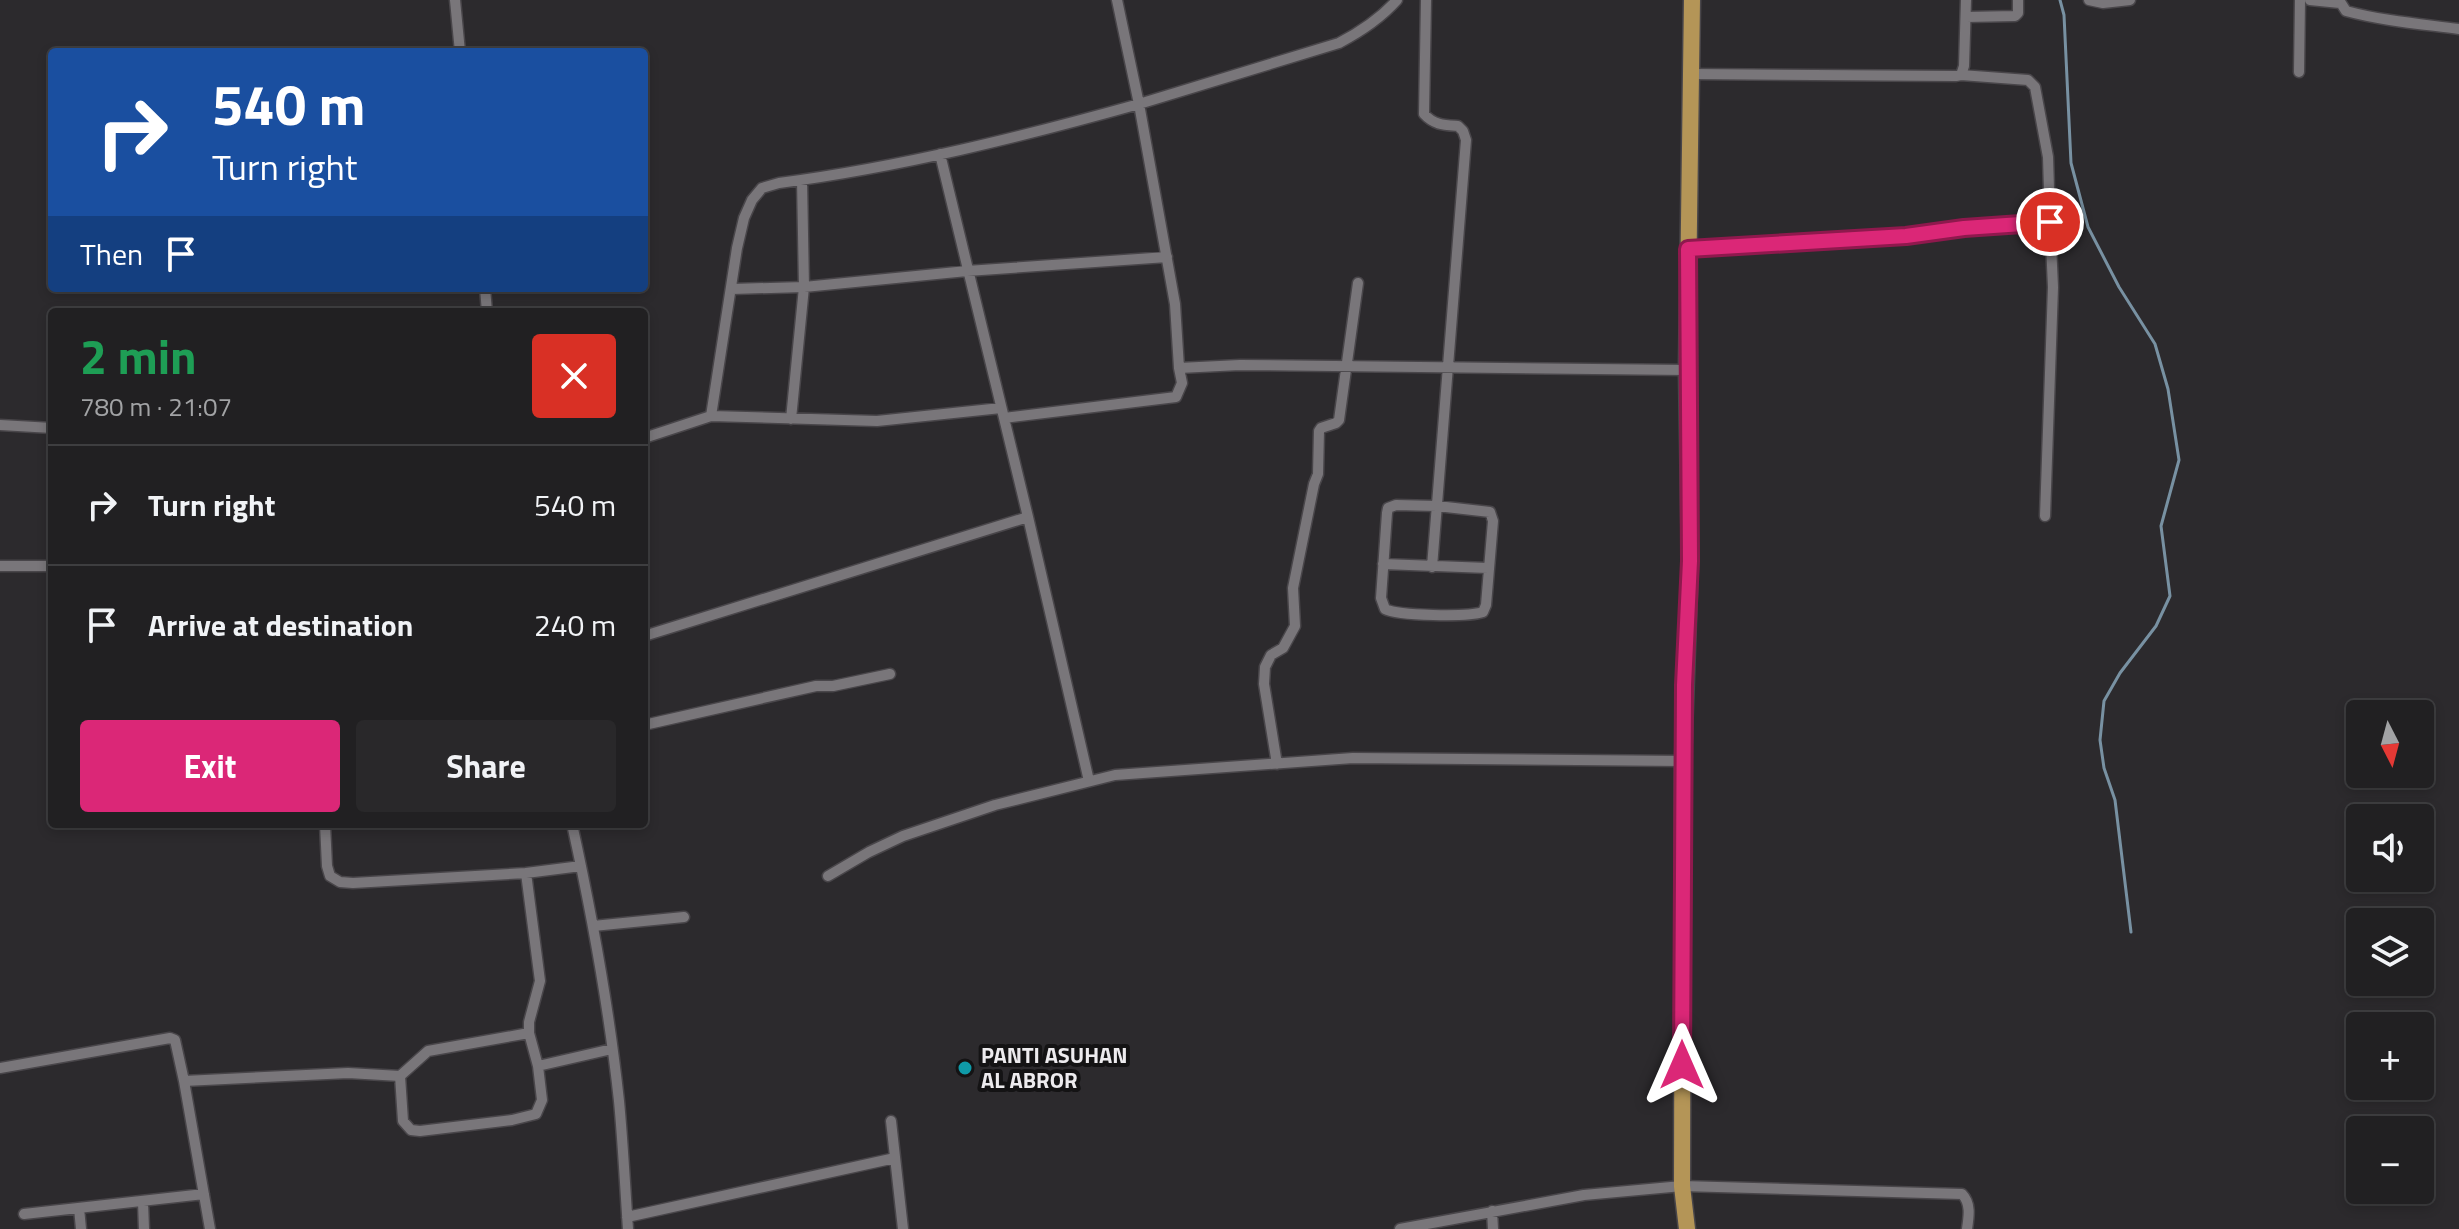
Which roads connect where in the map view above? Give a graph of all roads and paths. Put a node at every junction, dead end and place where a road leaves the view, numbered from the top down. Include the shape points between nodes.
1 (455, 0) edge
2 (1117, 0) edge
3 (1397, 0) edge
4 (1426, 0) edge
5 (1692, 0) edge
6 (1966, 0) edge
7 (2018, 0) edge
8 (2089, 0) edge
9 (2130, 0) edge
10 (2300, 0) edge
11 (2310, 0) edge
12 (2339, 1) edge
13 (1966, 17) junction
14 (2459, 29) edge
15 (460, 48) edge
16 (2299, 72) dead end
17 (1691, 74) junction
18 (1961, 75) junction
19 (1139, 104) junction
20 (940, 154) junction
21 (802, 180) junction
22 (2050, 222) junction
23 (1688, 249) junction
24 (1167, 257) junction
25 (967, 271) junction
26 (1358, 283) dead end
27 (804, 287) junction
28 (732, 289) junction
29 (1345, 367) junction
30 (1179, 368) junction
31 (1449, 368) junction
32 (1687, 370) junction
33 (1002, 413) junction
34 (711, 416) junction
35 (791, 419) junction
36 (0, 425) edge
37 (48, 428) edge
38 (648, 437) edge
39 (1437, 506) junction
40 (2045, 516) dead end
41 (1028, 517) junction
42 (1383, 564) junction
43 (0, 566) edge
44 (48, 566) edge
45 (1432, 567) junction
46 (1488, 568) junction
47 (648, 635) edge
48 (890, 674) dead end
49 (648, 724) edge
50 (1683, 761) junction
51 (1277, 764) junction
52 (1089, 781) junction
53 (325, 828) edge
54 (573, 828) edge
55 (581, 866) junction
56 (526, 873) junction
57 (828, 876) dead end
58 (684, 917) dead end
59 (593, 926) junction
60 (529, 1033) junction
61 (612, 1049) junction
62 (538, 1066) junction
63 (0, 1068) edge
64 (400, 1076) junction
65 (184, 1081) junction
66 (891, 1121) dead end
67 (895, 1158) junction
68 (1682, 1186) junction
69 (204, 1194) junction
70 (143, 1202) junction
71 (79, 1208) junction
72 (1492, 1211) junction
73 (24, 1214) dead end
74 (627, 1217) junction
75 (81, 1229) edge
76 (144, 1229) edge
77 (210, 1229) edge
78 (628, 1229) edge
79 (903, 1229) edge
80 (1400, 1229) edge
81 (1493, 1229) edge
82 (1687, 1229) edge
83 (1967, 1229) edge

1 - 15 street
2 - 19 street
3 - 19 street via 1364,30 1339,43
4 - 31 street via 1424,114 1441,125 1458,126 1466,140
5 - 17 highway
6 - 13 street
7 - 13 street via 2015,16
8 - 9 street
10 - 16 street
11 - 12 street
12 - 14 street via 2346,11 2360,15
13 - 18 street
17 - 18 street
17 - 23 highway
18 - 22 street via 2028,80 2035,87 2048,157
19 - 20 street
19 - 24 street
20 - 21 street
20 - 25 street
21 - 27 street
21 - 28 street via 762,188 752,200 737,248
22 - 23 street via 1891,238
22 - 40 street via 2053,287
23 - 32 highway
24 - 25 street
24 - 30 street
25 - 27 street
25 - 33 street
26 - 29 street
27 - 28 street
27 - 35 street
28 - 34 street
29 - 30 street
29 - 31 street
29 - 51 street via 1339,420 1319,431 1318,474 1293,588 1295,626 1265,667
30 - 33 street via 1182,383 1176,397
31 - 32 street
31 - 39 street
32 - 50 highway via 1690,561
33 - 35 street via 877,421
33 - 41 street
34 - 35 street
34 - 38 street
36 - 37 street
39 - 42 street via 1388,508
39 - 45 street
39 - 46 street via 1490,512
41 - 47 street
41 - 52 street
42 - 45 street
42 - 46 street via 1382,605 1395,613 1483,612
43 - 44 street
45 - 46 street
48 - 49 street
50 - 51 street via 1353,758
50 - 68 highway
51 - 52 street
52 - 57 street via 903,836
53 - 56 street via 327,866 340,882
54 - 55 street
55 - 56 street
55 - 59 street
56 - 60 street via 540,981
58 - 59 street
59 - 61 street
60 - 62 street
60 - 64 street via 428,1051
61 - 62 street
61 - 74 street
62 - 64 street via 542,1100 536,1114 420,1131 403,1121
63 - 65 street via 170,1038 178,1046
64 - 65 street via 348,1073
65 - 69 street
66 - 67 street
67 - 74 street
67 - 79 street
68 - 72 street
68 - 82 highway
68 - 83 street via 1962,1194 1969,1207
69 - 70 street
69 - 77 street
70 - 71 street
70 - 76 street
71 - 73 street
71 - 75 street
72 - 80 street
72 - 81 street
74 - 78 street

